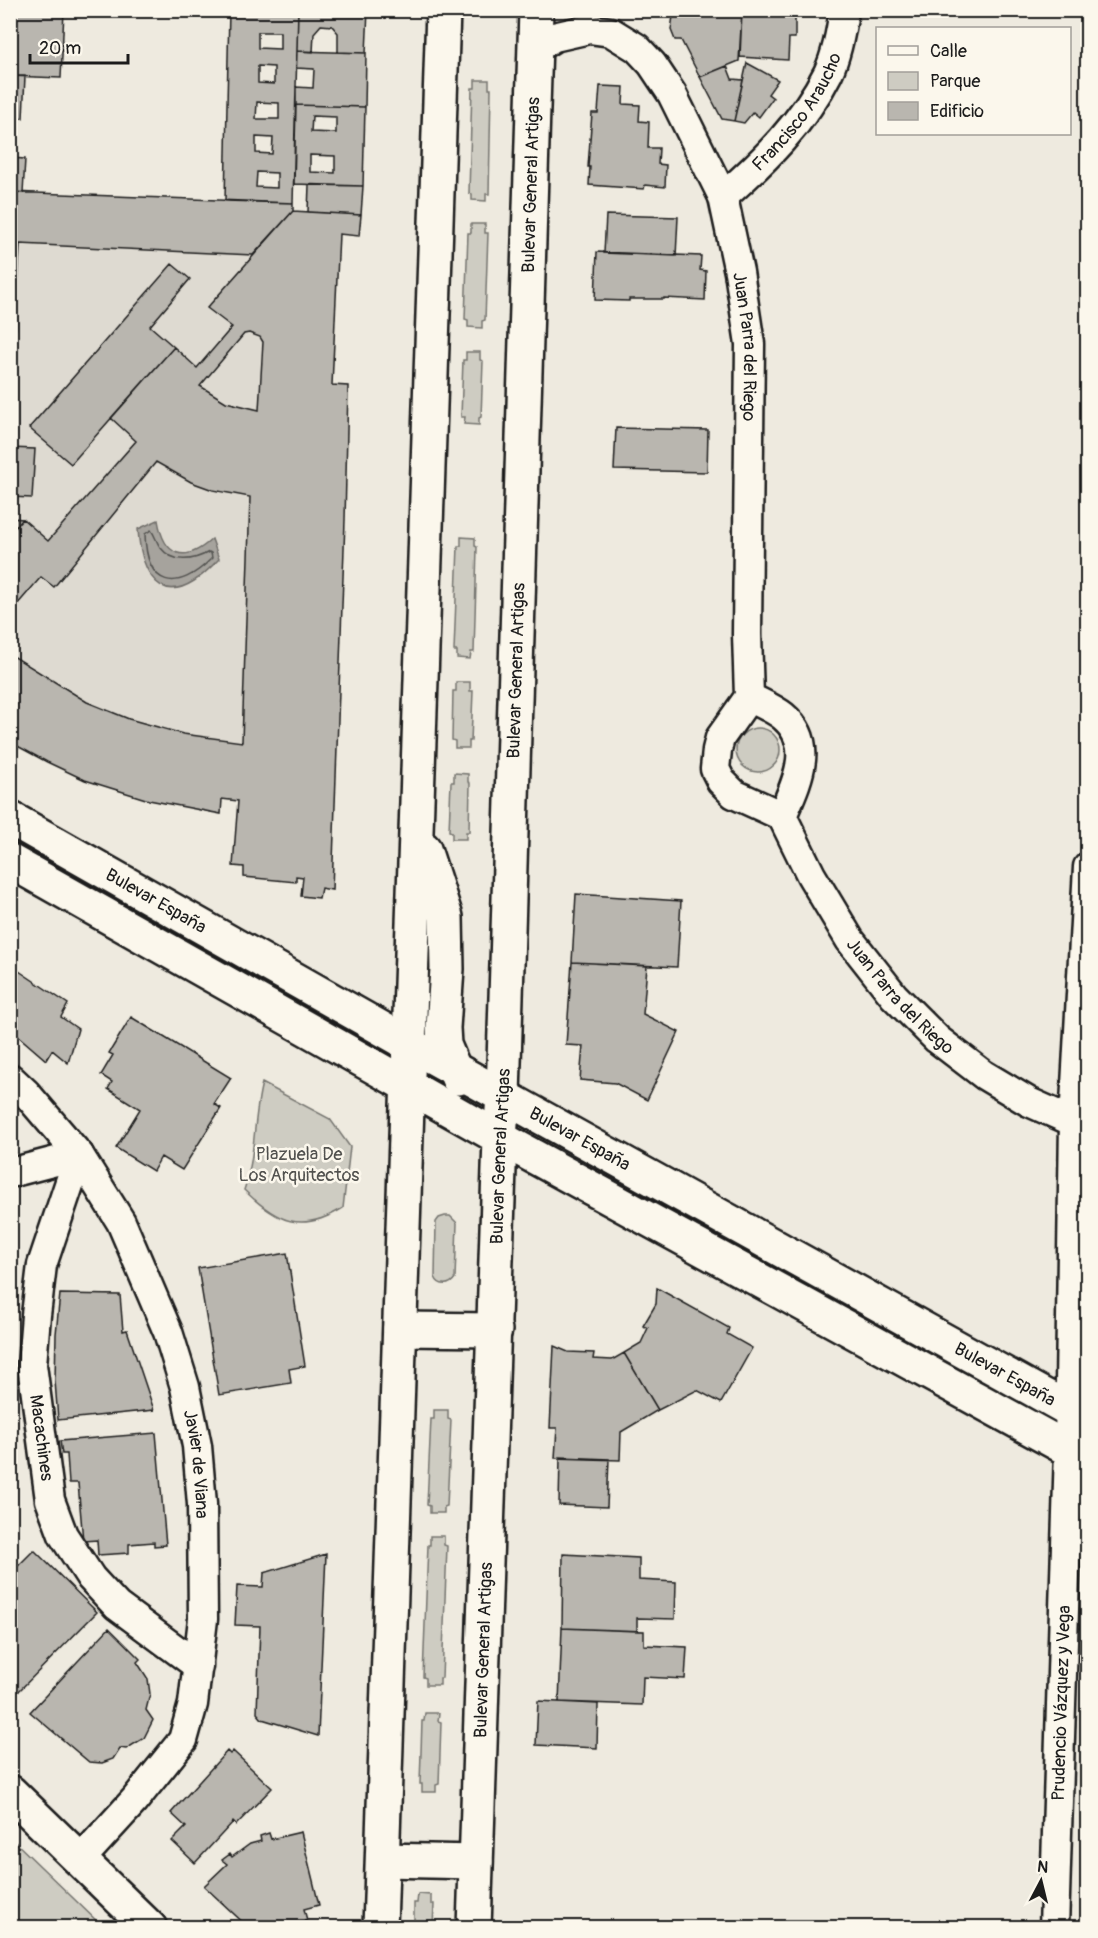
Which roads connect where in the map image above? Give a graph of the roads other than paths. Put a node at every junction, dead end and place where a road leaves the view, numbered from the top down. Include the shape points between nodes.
1 (443, 10) edge
2 (536, 10) edge
3 (844, 10) edge
4 (618, 23) edge
5 (534, 49) junction
6 (723, 197) junction
7 (749, 697) junction
8 (782, 816) junction
9 (10, 818) edge
10 (417, 827) junction
11 (10, 861) edge
12 (1088, 867) edge
13 (409, 1044) junction
14 (454, 1069) junction
15 (10, 1078) edge
16 (407, 1086) junction
17 (503, 1096) junction
18 (1074, 1122) junction
19 (500, 1138) junction
20 (79, 1155) junction
21 (10, 1173) edge
22 (400, 1329) junction
23 (495, 1330) junction
24 (1078, 1415) edge
25 (1078, 1455) edge
26 (198, 1666) junction
27 (10, 1792) edge
28 (80, 1860) junction
29 (383, 1860) junction
30 (476, 1862) junction
31 (150, 1928) edge
32 (380, 1928) edge
33 (474, 1928) edge
34 (1053, 1928) edge

1 - 10 main road
2 - 5 main road, Bulevar General Artigas
3 - 6 street, Francisco Araucho via 828,73 801,116 776,148
4 - 5 street, Juan Parra del Riego via 602,30 578,30 554,37
4 - 6 street, Juan Parra del Riego via 672,94
5 - 17 main road, Bulevar General Artigas
6 - 7 street, Juan Parra del Riego via 750,344
7 - 8 street via 782,716 800,739 802,761 798,779
7 - 8 street via 720,738 715,769 734,794
8 - 18 street, Juan Parra del Riego via 850,940 894,996 937,1039 984,1075 1029,1102
9 - 13 main road, Bulevar España
10 - 13 main road
10 - 14 main road via 446,917 443,1028 444,1045
11 - 16 main road, Bulevar España
12 - 18 street, Prudencio Vázquez y Vega
13 - 14 main road, Bulevar España
13 - 16 main road
14 - 17 main road, Bulevar España
14 - 19 main road via 475,1110
15 - 20 street, Javier de Viana
16 - 19 main road, Bulevar España
16 - 22 main road
17 - 19 main road, Bulevar General Artigas
17 - 24 main road, Bulevar España
18 - 24 street, Prudencio Vázquez y Vega
19 - 23 main road, Bulevar General Artigas
19 - 25 main road, Bulevar España
20 - 21 street
20 - 26 street, Javier de Viana via 121,1222 168,1332 185,1388 197,1446 202,1504 203,1619
20 - 26 street, Macachines via 42,1265 36,1315 32,1365 50,1500 63,1535 91,1578 117,1606
22 - 23 main road
22 - 29 main road
23 - 30 main road, Bulevar General Artigas
24 - 25 street, Prudencio Vázquez y Vega
25 - 34 street, Prudencio Vázquez y Vega
26 - 28 street, Javier de Viana via 183,1740
27 - 28 main road
28 - 31 main road
29 - 30 main road
29 - 32 main road
30 - 33 main road, Bulevar General Artigas

